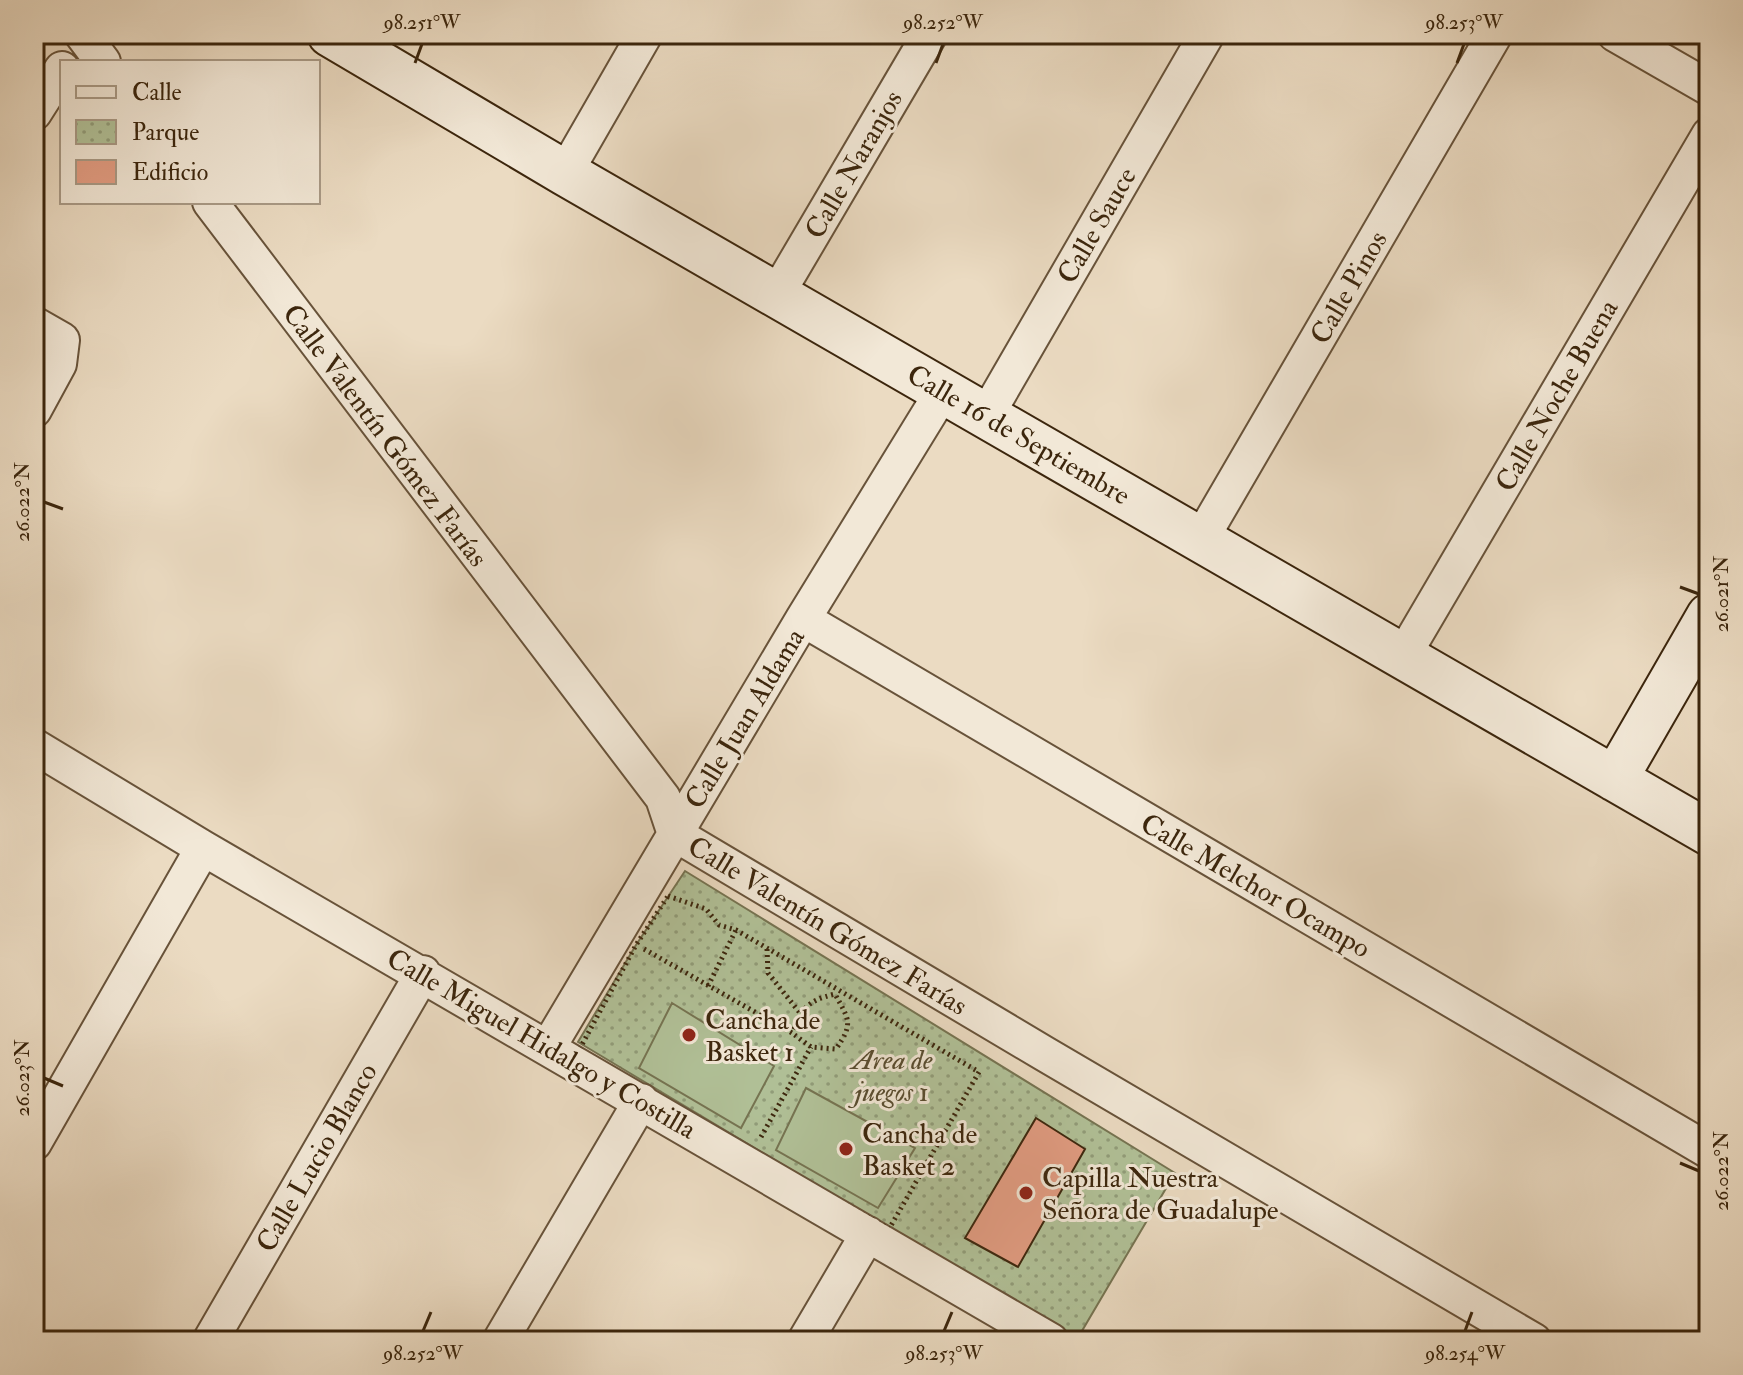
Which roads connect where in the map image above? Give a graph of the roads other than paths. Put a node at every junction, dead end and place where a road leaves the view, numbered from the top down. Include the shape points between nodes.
1 (645, 34) edge
2 (930, 34) edge
3 (1207, 34) edge
4 (1495, 34) edge
5 (1615, 34) edge
6 (350, 39) edge
7 (60, 72) edge
8 (1709, 88) edge
9 (34, 113) edge
10 (1709, 135) edge
11 (565, 173) junction
12 (212, 204) edge
13 (777, 294) junction
14 (34, 324) edge
15 (943, 391) junction
16 (34, 410) edge
17 (986, 416) junction
18 (1201, 539) junction
19 (1709, 616) edge
20 (803, 619) junction
21 (1403, 656) junction
22 (34, 746) edge
23 (1615, 779) junction
24 (1709, 833) edge
25 (675, 834) junction
26 (203, 848) junction
27 (423, 973) junction
28 (549, 1046) junction
29 (641, 1101) junction
30 (34, 1143) edge
31 (1709, 1151) edge
32 (868, 1234) junction
33 (210, 1341) edge
34 (500, 1341) edge
35 (805, 1341) edge
36 (1051, 1341) edge
37 (1534, 1341) edge

1 - 11 street
2 - 13 street, Calle Naranjos
3 - 17 street, Calle Sauce
4 - 18 street, Calle Pinos
5 - 8 street
6 - 11 street, Calle 16 de Septiembre
7 - 9 street
10 - 21 street, Calle Noche Buena
11 - 13 street, Calle 16 de Septiembre
12 - 25 street, Calle Valentín Gómez Farías via 663,798
13 - 15 street, Calle 16 de Septiembre
14 - 16 street via 62,340 59,364
15 - 17 street, Calle 16 de Septiembre
15 - 20 street, Calle Juan Aldama
17 - 18 street, Calle 16 de Septiembre
18 - 21 street, Calle 16 de Septiembre
19 - 23 street
20 - 25 street, Calle Juan Aldama
20 - 31 street, Calle Melchor Ocampo
21 - 23 street, Calle 16 de Septiembre
22 - 26 street, Calle Miguel Hidalgo y Costilla
23 - 24 street, Calle 16 de Septiembre
25 - 28 street, Calle Juan Aldama
25 - 37 street, Calle Valentín Gómez Farías
26 - 27 street, Calle Miguel Hidalgo y Costilla
26 - 30 street
27 - 28 street, Calle Miguel Hidalgo y Costilla
27 - 33 street, Calle Lucio Blanco
28 - 29 street, Calle Miguel Hidalgo y Costilla
29 - 32 street, Calle Miguel Hidalgo y Costilla
29 - 34 street
32 - 35 street
32 - 36 street, Calle Miguel Hidalgo y Costilla

